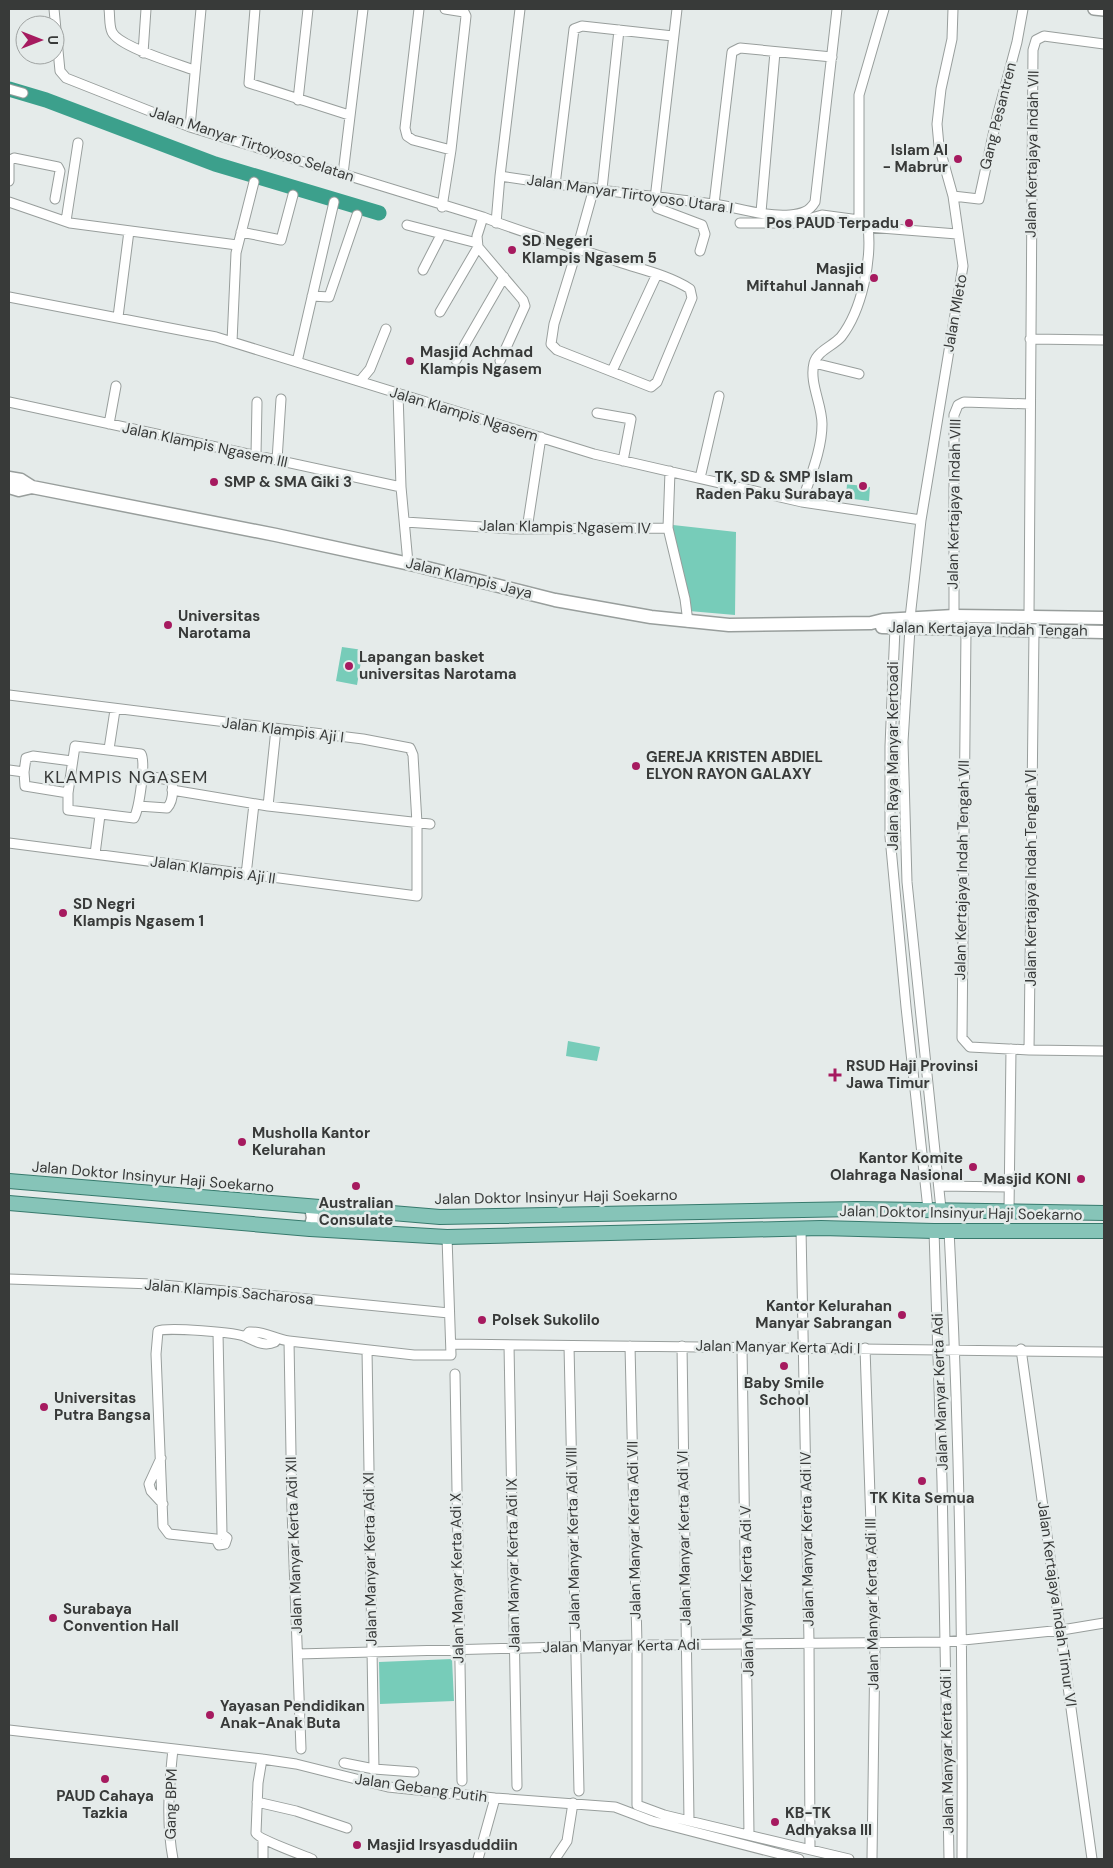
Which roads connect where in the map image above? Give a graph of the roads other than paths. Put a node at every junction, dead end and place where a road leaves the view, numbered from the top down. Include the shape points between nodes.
1 (54, 9) edge
2 (109, 9) edge
3 (146, 9) edge
4 (201, 9) edge
5 (255, 9) edge
6 (308, 9) edge
7 (363, 9) edge
8 (419, 9) edge
9 (445, 9) edge
10 (520, 9) edge
11 (677, 9) edge
12 (838, 9) edge
13 (884, 9) edge
14 (953, 9) edge
15 (1023, 9) edge
16 (1094, 9) edge
17 (1104, 10) edge
18 (620, 30) junction
19 (673, 36) junction
20 (1104, 44) edge
21 (775, 52) junction
22 (143, 53) junction
23 (832, 57) junction
24 (194, 70) junction
25 (9, 89) edge
26 (23, 93) dead end
27 (298, 100) junction
28 (349, 115) junction
29 (190, 127) junction
30 (78, 143) dead end
31 (451, 150) junction
32 (9, 161) edge
33 (343, 174) junction
34 (500, 176) junction
35 (9, 181) edge
36 (254, 182) dead end
37 (555, 185) junction
38 (598, 189) junction
39 (293, 195) dead end
40 (953, 196) junction
41 (655, 198) junction
42 (54, 199) dead end
43 (9, 202) edge
44 (334, 202) dead end
45 (714, 204) junction
46 (442, 207) junction
47 (761, 212) junction
48 (358, 215) dead end
49 (481, 217) junction
50 (859, 220) junction
51 (66, 221) junction
52 (496, 223) junction
53 (740, 223) dead end
54 (407, 225) dead end
55 (868, 227) junction
56 (129, 231) junction
57 (241, 232) junction
58 (957, 234) junction
59 (441, 235) junction
60 (478, 245) junction
61 (237, 246) junction
62 (577, 249) junction
63 (700, 252) dead end
64 (423, 270) dead end
65 (657, 274) junction
66 (504, 277) junction
67 (312, 296) junction
68 (9, 297) edge
69 (440, 312) dead end
70 (118, 317) junction
71 (386, 329) dead end
72 (1030, 338) junction
73 (1104, 340) edge
74 (232, 342) junction
75 (456, 360) dead end
76 (500, 361) dead end
77 (297, 362) junction
78 (814, 363) junction
79 (612, 371) junction
80 (859, 374) dead end
81 (360, 381) junction
82 (116, 386) dead end
83 (398, 394) junction
84 (719, 396) dead end
85 (280, 399) dead end
86 (9, 402) edge
87 (257, 402) dead end
88 (1030, 404) junction
89 (597, 413) dead end
90 (109, 424) junction
91 (541, 437) junction
92 (256, 455) junction
93 (277, 460) junction
94 (623, 460) junction
95 (670, 471) junction
96 (9, 478) edge
97 (700, 478) junction
98 (9, 487) edge
99 (32, 487) junction
100 (401, 488) junction
101 (802, 502) junction
102 (921, 520) junction
103 (405, 522) junction
104 (668, 528) junction
105 (527, 529) junction
106 (408, 563) junction
107 (1029, 615) junction
108 (954, 616) junction
109 (1102, 617) edge
110 (688, 622) junction
111 (931, 622) junction
112 (904, 624) junction
113 (966, 630) junction
114 (1034, 631) junction
115 (1102, 632) edge
116 (9, 695) edge
117 (115, 710) junction
118 (276, 729) junction
119 (109, 750) junction
120 (72, 761) junction
121 (9, 770) edge
122 (24, 772) junction
123 (142, 775) junction
124 (172, 790) junction
125 (68, 793) junction
126 (254, 804) junction
127 (138, 806) junction
128 (268, 806) junction
129 (100, 815) junction
130 (417, 823) junction
131 (430, 824) dead end
132 (9, 843) edge
133 (95, 854) junction
134 (246, 875) junction
135 (901, 883) junction
136 (417, 896) joint
137 (914, 1008) junction
138 (916, 1036) junction
139 (1011, 1049) junction
140 (1030, 1050) junction
141 (1104, 1051) edge
142 (9, 1181) edge
143 (939, 1186) junction
144 (1009, 1187) junction
145 (9, 1203) edge
146 (311, 1207) junction
147 (332, 1208) junction
148 (935, 1209) junction
149 (807, 1210) junction
150 (1009, 1210) junction
151 (1104, 1212) edge
152 (310, 1229) junction
153 (807, 1229) junction
154 (330, 1230) junction
155 (941, 1231) junction
156 (1104, 1231) edge
157 (447, 1237) junction
158 (9, 1278) edge
159 (449, 1313) junction
160 (218, 1333) junction
161 (289, 1341) junction
162 (452, 1344) junction
163 (509, 1345) junction
164 (569, 1346) junction
165 (630, 1346) junction
166 (682, 1346) junction
167 (742, 1347) junction
168 (804, 1348) junction
169 (865, 1348) junction
170 (367, 1350) junction
171 (954, 1350) junction
172 (1021, 1350) junction
173 (941, 1351) junction
174 (1104, 1352) edge
175 (455, 1374) dead end
176 (1104, 1623) edge
177 (1062, 1630) junction
178 (953, 1641) junction
179 (809, 1642) junction
180 (875, 1643) junction
181 (748, 1644) junction
182 (686, 1645) junction
183 (637, 1646) junction
184 (575, 1647) junction
185 (514, 1648) junction
186 (459, 1650) junction
187 (372, 1652) junction
188 (298, 1654) junction
189 (9, 1730) edge
190 (173, 1749) junction
191 (301, 1749) dead end
192 (262, 1759) junction
193 (344, 1763) dead end
194 (374, 1769) junction
195 (414, 1772) dead end
196 (462, 1781) dead end
197 (517, 1786) dead end
198 (579, 1791) dead end
199 (495, 1798) junction
200 (257, 1802) junction
201 (573, 1803) junction
202 (689, 1820) junction
203 (347, 1828) dead end
204 (749, 1834) junction
205 (264, 1840) junction
206 (810, 1849) junction
207 (778, 1857) edge
208 (173, 1859) edge
209 (263, 1859) edge
210 (312, 1859) edge
211 (478, 1859) edge
212 (555, 1859) edge
213 (799, 1859) edge
214 (849, 1859) edge
215 (872, 1859) edge
216 (948, 1859) edge
217 (962, 1859) edge
218 (1092, 1859) edge

1 - 29 street, Jalan Manyar Tirtoyoso Selatan via 63,76
2 - 22 street via 114,36
3 - 22 street
4 - 24 street
5 - 27 street via 249,83
6 - 27 street
7 - 28 street
8 - 31 street via 405,128 412,140
9 - 31 street via 460,10 466,16
10 - 34 street
11 - 19 street
12 - 23 street, Jalan Manyar Tirtoyoso Utara I
13 - 50 street via 859,95
14 - 40 street, Jalan Mleto via 952,39 937,124 939,146
15 - 40 street, Gang Pesantren via 978,199
16 - 17 street
18 - 19 street
18 - 37 street via 582,26 574,29
18 - 38 street
19 - 41 street
20 - 72 street, Jalan Kertajaya Indah VII via 1044,36 1036,40 1033,50
21 - 23 street
21 - 45 street via 740,48 732,52
21 - 47 street
22 - 24 street
23 - 47 street, Jalan Manyar Tirtoyoso Utara I via 815,202 802,213 780,215
24 - 29 street
25 - 26 street
27 - 28 street
28 - 33 street
29 - 33 street, Jalan Manyar Tirtoyoso Selatan
30 - 51 street
31 - 46 street
32 - 35 street
32 - 42 street via 14,158 58,167
33 - 46 street, Jalan Manyar Tirtoyoso Selatan
34 - 37 street, Jalan Manyar Tirtoyoso Utara I
34 - 52 street
36 - 57 street
37 - 38 street, Jalan Manyar Tirtoyoso Utara I
38 - 41 street, Jalan Manyar Tirtoyoso Utara I
38 - 62 street
39 - 57 street via 281,240
40 - 58 street, Jalan Mleto
41 - 45 street, Jalan Manyar Tirtoyoso Utara I
41 - 63 street via 657,208 702,225 705,234
43 - 51 street
44 - 67 street
45 - 47 street, Jalan Manyar Tirtoyoso Utara I
46 - 49 street, Jalan Manyar Tirtoyoso Selatan
48 - 67 street via 329,297
49 - 52 street, Jalan Manyar Tirtoyoso Selatan
49 - 60 street
50 - 53 street via 822,215 794,223
50 - 55 street
51 - 56 street
52 - 62 street, Jalan Manyar Tirtoyoso Selatan
54 - 59 street
55 - 58 street
55 - 78 street via 863,289 842,335
56 - 61 street
56 - 70 street
57 - 61 street
58 - 102 street, Jalan Mleto via 963,266
59 - 60 street
59 - 64 street
60 - 66 street
60 - 69 street
61 - 74 street
62 - 65 street, Jalan Manyar Tirtoyoso Selatan
62 - 79 street via 551,344 557,350
65 - 79 street
65 - 79 street, Jalan Manyar Tirtoyoso Selatan via 690,289 692,298 654,386 646,387
66 - 75 street
66 - 76 street via 525,306
67 - 77 street
68 - 70 street, Jalan Klampis Ngasem
70 - 74 street, Jalan Klampis Ngasem
71 - 81 street via 370,369
72 - 73 street
72 - 88 street, Jalan Kertajaya Indah VII
74 - 77 street, Jalan Klampis Ngasem
77 - 81 street, Jalan Klampis Ngasem
78 - 80 street
78 - 101 street via 821,437
81 - 83 street, Jalan Klampis Ngasem
82 - 90 street
83 - 91 street, Jalan Klampis Ngasem
83 - 100 street
84 - 97 street
85 - 93 street
86 - 90 street, Jalan Klampis Ngasem III
87 - 92 street
88 - 107 street, Jalan Kertajaya Indah VII
88 - 108 street, Jalan Kertajaya Indah VIII via 964,402 954,415
89 - 94 street via 631,419
90 - 92 street, Jalan Klampis Ngasem III
91 - 94 street, Jalan Klampis Ngasem
91 - 105 street
92 - 93 street, Jalan Klampis Ngasem III
93 - 100 street, Jalan Klampis Ngasem III
94 - 95 street, Jalan Klampis Ngasem
95 - 97 street, Jalan Klampis Ngasem
95 - 104 street, Jalan Klampis Ngasem IV
96 - 99 main road, Jalan Klampis Jaya via 21,480
97 - 101 street, Jalan Klampis Ngasem
98 - 99 main road, Jalan Klampis Jaya via 20,490
99 - 106 main road, Jalan Klampis Jaya
100 - 103 street
101 - 102 street, Jalan Klampis Ngasem
102 - 112 street, Jalan Mleto
103 - 105 street, Jalan Klampis Ngasem IV
103 - 106 street
104 - 105 street, Jalan Klampis Ngasem IV
104 - 110 street
106 - 110 main road, Jalan Klampis Jaya via 555,600
107 - 108 main road, Jalan Kertajaya Indah Tengah
107 - 109 main road, Jalan Kertajaya Indah Tengah
108 - 111 main road, Jalan Kertajaya Indah Tengah
109 - 115 main road
110 - 112 main road, Jalan Klampis Jaya via 729,625
111 - 112 main road, Jalan Kertajaya Indah Tengah
111 - 113 main road, Jalan Kertajaya Indah Tengah
112 - 135 street, Jalan Raya Manyar Kertoadi
112 - 135 street, Jalan Raya Manyar Kertoadi via 890,746 890,837
113 - 114 main road, Jalan Kertajaya Indah Tengah
113 - 139 street, Jalan Kertajaya Indah Tengah VII via 962,1038 970,1047
114 - 115 main road, Jalan Kertajaya Indah Tengah
114 - 140 street, Jalan Kertajaya Indah Tengah VI
116 - 117 street, Jalan Klampis Aji I
117 - 118 street, Jalan Klampis Aji I
117 - 119 street
118 - 128 street
118 - 130 street, Jalan Klampis Aji I via 410,748 414,755
119 - 120 street via 75,746
119 - 123 street via 141,754
120 - 122 street via 29,757 26,758
120 - 125 street
121 - 122 street
122 - 125 street via 26,786
123 - 124 street via 169,780
123 - 127 street
124 - 126 street
124 - 127 street via 167,808
125 - 129 street via 68,810
126 - 128 street
126 - 134 street
127 - 129 street via 134,818
128 - 130 street
129 - 133 street
130 - 131 street
130 - 136 street, Jalan Klampis Aji I
132 - 133 street, Jalan Klampis Aji II
133 - 134 street, Jalan Klampis Aji II
134 - 136 street, Jalan Klampis Aji II
135 - 137 street, Jalan Raya Manyar Kertoadi
135 - 137 street, Jalan Raya Manyar Kertoadi
137 - 138 street, Jalan Raya Manyar Kertoadi
137 - 138 street, Jalan Raya Manyar Kertoadi
138 - 143 street, Jalan Raya Manyar Kertoadi
138 - 148 street, Jalan Raya Manyar Kertoadi
139 - 140 street, Jalan Kertajaya Indah Tengah VII
139 - 144 street
140 - 141 street
142 - 146 main road, Jalan Doktor Insinyur Haji Soekarno
143 - 144 street
143 - 148 street, Jalan Raya Manyar Kertoadi
144 - 150 street
145 - 152 main road, Jalan Doktor Insinyur Haji Soekarno
146 - 147 main road, Jalan Doktor Insinyur Haji Soekarno
146 - 152 main road
147 - 149 main road, Jalan Doktor Insinyur Haji Soekarno via 440,1217
147 - 154 main road via 325,1216 325,1225
148 - 149 main road, Jalan Doktor Insinyur Haji Soekarno
148 - 150 main road, Jalan Doktor Insinyur Haji Soekarno
149 - 153 main road
150 - 151 main road, Jalan Doktor Insinyur Haji Soekarno
152 - 154 main road, Jalan Doktor Insinyur Haji Soekarno
153 - 155 main road, Jalan Doktor Insinyur Haji Soekarno
153 - 157 main road, Jalan Doktor Insinyur Haji Soekarno
153 - 168 street, Jalan Manyar Kerta Adi IV
154 - 157 main road, Jalan Doktor Insinyur Haji Soekarno
155 - 156 main road, Jalan Doktor Insinyur Haji Soekarno
155 - 171 street, Jalan Manyar Kerta Adi
155 - 173 street, Jalan Manyar Kerta Adi
157 - 159 street
158 - 159 street, Jalan Klampis Sacharosa via 153,1284
159 - 162 street
160 - 160 street via 168,1328 158,1331 156,1354 162,1504 163,1526 167,1532 219,1537
160 - 161 street via 246,1336 254,1332
161 - 170 street
161 - 188 street, Jalan Manyar Kerta Adi XII
162 - 163 street, Jalan Manyar Kerta Adi I
162 - 170 street via 451,1355 448,1356
163 - 164 street, Jalan Manyar Kerta Adi I
163 - 185 street, Jalan Manyar Kerta Adi IX
164 - 165 street, Jalan Manyar Kerta Adi I
164 - 184 street, Jalan Manyar Kerta Adi VIII
165 - 166 street, Jalan Manyar Kerta Adi I
165 - 183 street, Jalan Manyar Kerta Adi VII
166 - 167 street, Jalan Manyar Kerta Adi I
166 - 182 street, Jalan Manyar Kerta Adi VI
167 - 168 street, Jalan Manyar Kerta Adi I
167 - 181 street, Jalan Manyar Kerta Adi V
168 - 169 street, Jalan Manyar Kerta Adi I
168 - 179 street, Jalan Manyar Kerta Adi IV
169 - 173 street, Jalan Manyar Kerta Adi I
169 - 180 street, Jalan Manyar Kerta Adi III
170 - 187 street, Jalan Manyar Kerta Adi XI
171 - 172 street, Jalan Manyar Kerta Adi I
171 - 173 street, Jalan Manyar Kerta Adi I
171 - 178 street, Jalan Manyar Kerta Adi
172 - 174 street, Jalan Manyar Kerta Adi I
172 - 177 street, Jalan Kertajaya Indah Timur VI
173 - 178 street, Jalan Manyar Kerta Adi
175 - 186 street, Jalan Manyar Kerta Adi X
176 - 177 street, Jalan Manyar Kerta Adi
177 - 178 street, Jalan Manyar Kerta Adi
177 - 218 street, Jalan Kertajaya Indah Timur VI
178 - 180 street, Jalan Manyar Kerta Adi
178 - 216 street, Jalan Manyar Kerta Adi I
178 - 217 street, Jalan Manyar Kerta Adi
179 - 180 street, Jalan Manyar Kerta Adi
179 - 181 street, Jalan Manyar Kerta Adi
179 - 206 street, Jalan Manyar Kerta Adi IV
180 - 215 street, Jalan Manyar Kerta Adi III
181 - 182 street, Jalan Manyar Kerta Adi
181 - 204 street, Jalan Manyar Kerta Adi V
182 - 183 street, Jalan Manyar Kerta Adi
182 - 202 street, Jalan Manyar Kerta Adi VI
183 - 184 street, Jalan Manyar Kerta Adi
183 - 202 street, Jalan Manyar Kerta Adi VII via 637,1805
184 - 185 street, Jalan Manyar Kerta Adi
184 - 198 street, Jalan Manyar Kerta Adi VIII
185 - 186 street, Jalan Manyar Kerta Adi
185 - 197 street, Jalan Manyar Kerta Adi IX
186 - 187 street, Jalan Manyar Kerta Adi
186 - 196 street, Jalan Manyar Kerta Adi X
187 - 188 street, Jalan Manyar Kerta Adi
187 - 194 street, Jalan Manyar Kerta Adi XI
188 - 191 street, Jalan Manyar Kerta Adi XII
189 - 190 street, Jalan Gebang Putih
190 - 192 street, Jalan Gebang Putih
190 - 208 street, Gang BPM via 168,1810
192 - 199 street, Jalan Gebang Putih via 388,1787
192 - 200 street
193 - 194 street
194 - 195 street
199 - 201 street, Jalan Gebang Putih
199 - 211 street
200 - 203 street
200 - 205 street via 256,1833
201 - 207 street, Jalan Gebang Putih via 615,1806 652,1821
201 - 212 street via 567,1841
202 - 204 street
204 - 206 street
205 - 209 street
205 - 210 street
206 - 214 street
207 - 213 street, Jalan Gebang Putih

